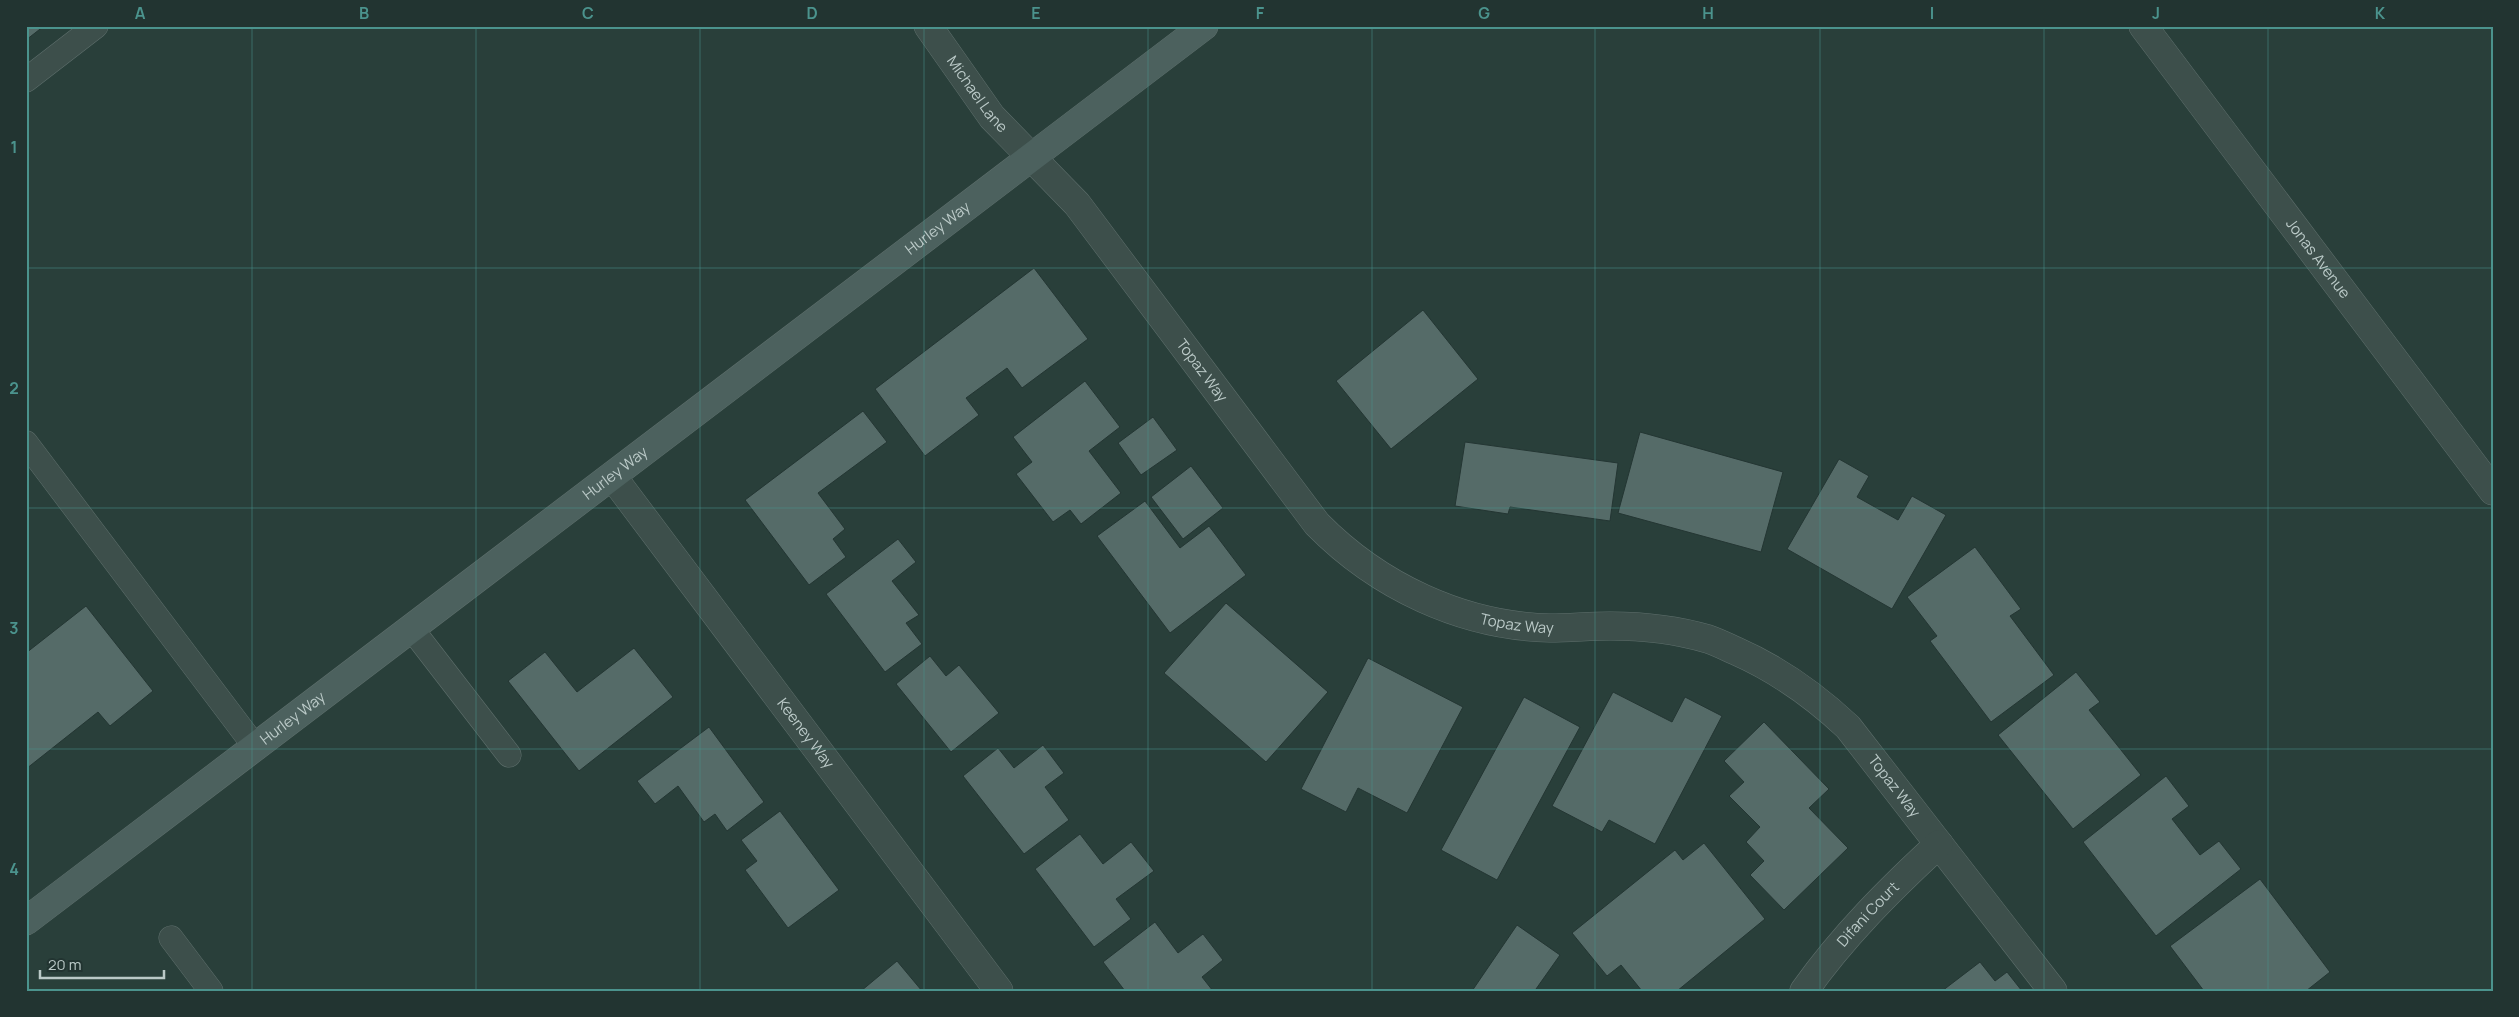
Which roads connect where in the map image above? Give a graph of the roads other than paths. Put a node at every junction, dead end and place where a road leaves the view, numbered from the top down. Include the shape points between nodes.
1 (96, 26) edge
2 (928, 26) edge
3 (1204, 26) edge
4 (2143, 26) edge
5 (26, 80) edge
6 (1031, 158) junction
7 (26, 443) edge
8 (612, 476) junction
9 (2493, 491) edge
10 (411, 628) junction
11 (256, 748) junction
12 (509, 755) dead end
13 (1939, 844) junction
14 (26, 921) edge
15 (171, 938) dead end
16 (211, 991) edge
17 (999, 991) edge
18 (1804, 991) edge
19 (2053, 991) edge

1 - 5 lane
2 - 6 street, Michael Lane via 992,117
3 - 6 street, Hurley Way
4 - 9 street, Jonas Avenue
6 - 8 street, Hurley Way
6 - 13 street, Topaz Way via 1077,204 1317,524 1337,544 1384,579 1436,604 1491,621 1549,628 1643,627 1708,639 1769,666 1810,694 1848,727
7 - 11 lane
8 - 10 street, Hurley Way
8 - 17 street, Keeney Way
10 - 11 street, Hurley Way
10 - 12 lane
11 - 14 street, Hurley Way
13 - 18 street, Difani Court via 1879,899 1824,962
13 - 19 street, Topaz Way
15 - 16 lane

